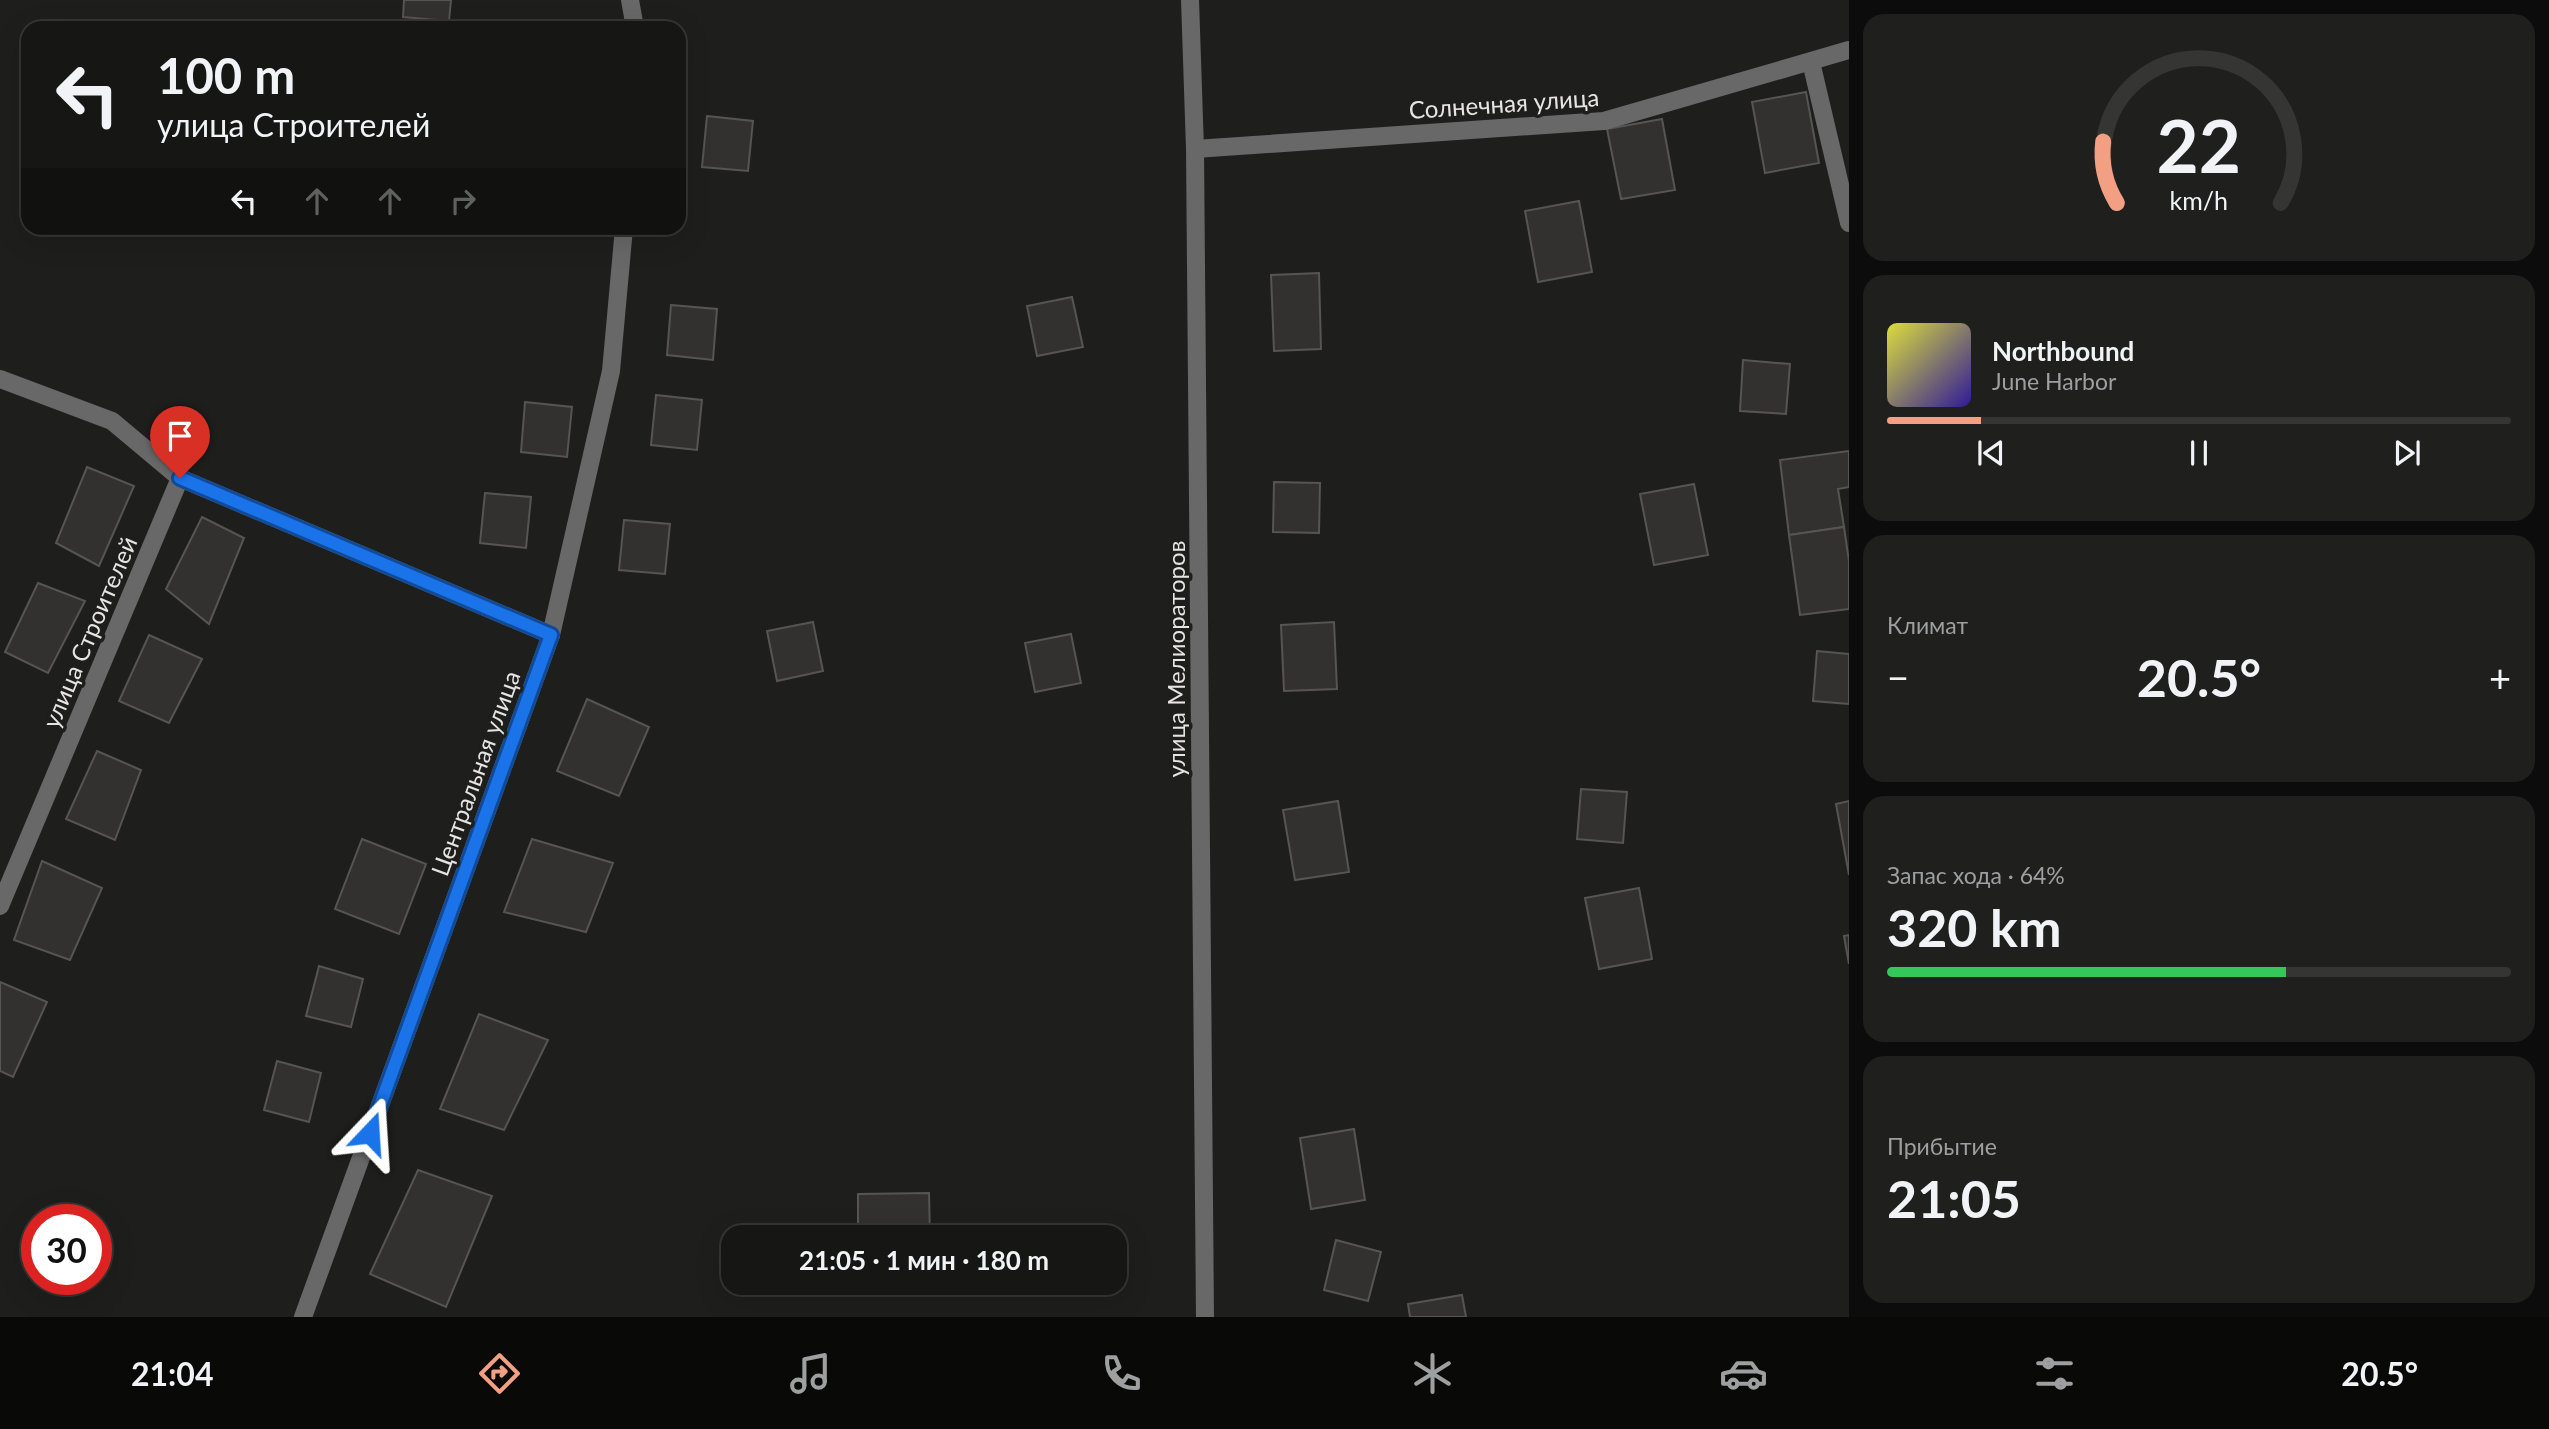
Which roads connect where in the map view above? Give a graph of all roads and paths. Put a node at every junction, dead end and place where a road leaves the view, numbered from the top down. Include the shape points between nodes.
1 (630, 0) edge
2 (1190, 0) edge
3 (634, 21) edge
4 (1849, 50) edge
5 (1811, 62) junction
6 (1195, 149) junction
7 (1849, 223) edge
8 (623, 235) edge
9 (0, 379) edge
10 (180, 478) junction
11 (551, 635) junction
12 (0, 905) edge
13 (303, 1317) edge
14 (1205, 1317) edge

1 - 3 street
2 - 6 street, улица Мелиораторов
4 - 5 street, Солнечная улица
5 - 6 street, Солнечная улица via 1604,121
5 - 7 street
6 - 14 street, улица Мелиораторов
8 - 11 street, Центральная улица via 611,371
9 - 10 street via 112,422
10 - 11 street
10 - 12 street, улица Строителей
11 - 13 street, Центральная улица

